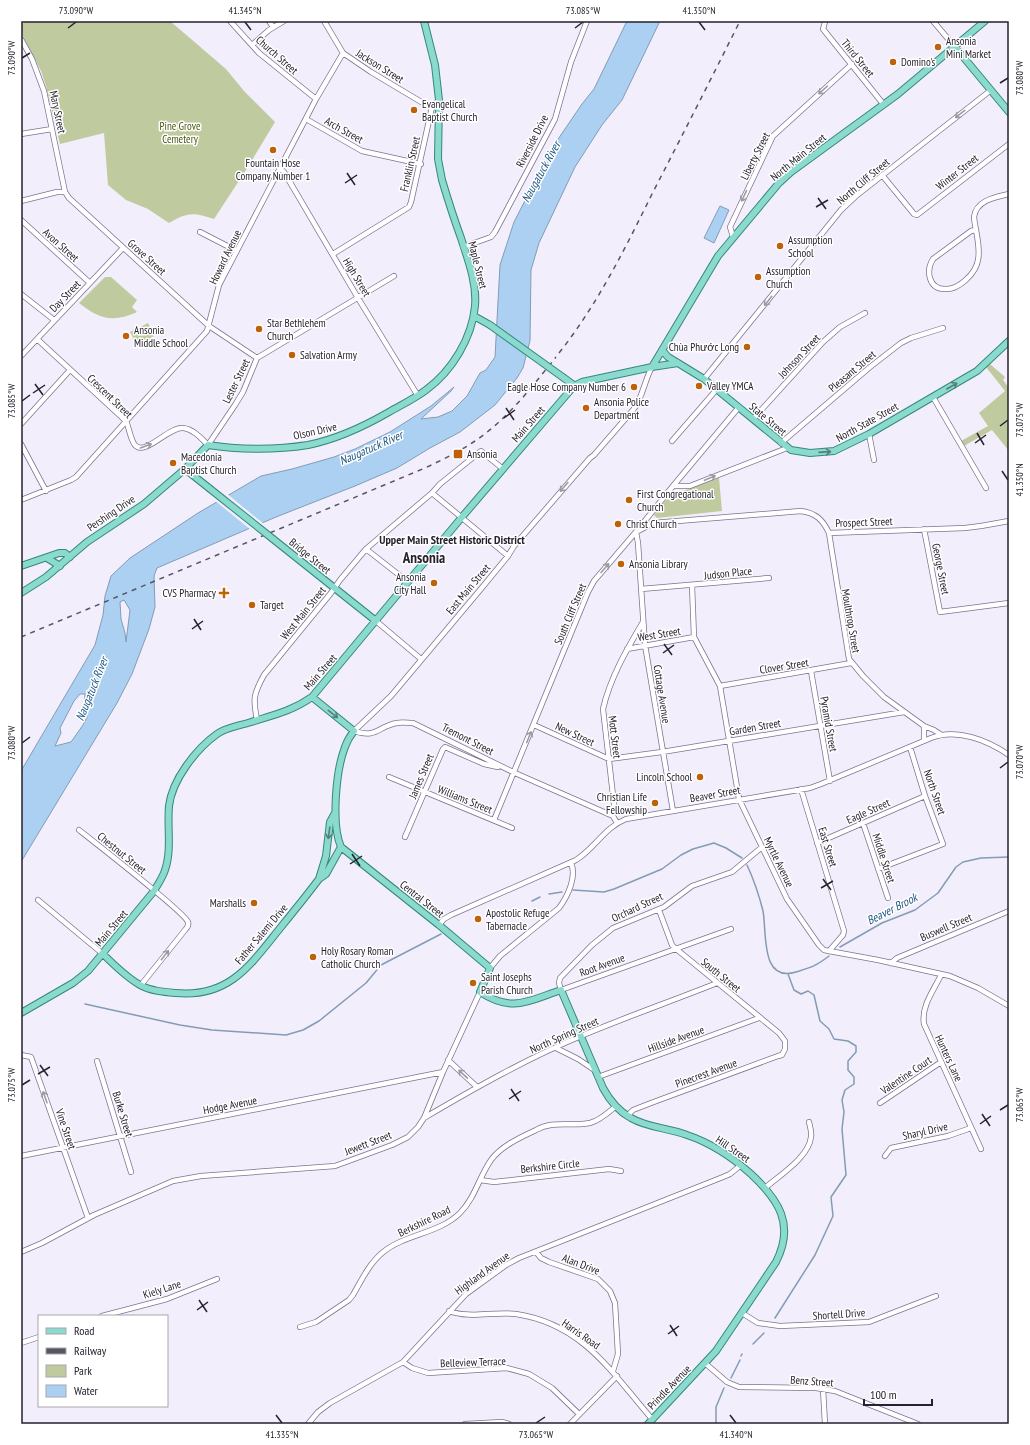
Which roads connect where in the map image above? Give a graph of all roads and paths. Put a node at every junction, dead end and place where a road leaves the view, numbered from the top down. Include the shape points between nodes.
1 (230, 21) edge
2 (269, 21) edge
3 (284, 21) edge
4 (324, 21) edge
5 (424, 21) edge
6 (587, 21) edge
7 (933, 21) edge
8 (985, 21) edge
9 (824, 22) dead end
10 (273, 27) junction
11 (21, 40) edge
12 (252, 45) junction
13 (955, 47) junction
14 (343, 53) junction
15 (852, 64) junction
16 (991, 90) junction
17 (316, 100) junction
18 (439, 100) junction
19 (884, 105) junction
20 (432, 107) junction
21 (1009, 112) edge
22 (306, 119) junction
23 (52, 129) junction
24 (21, 134) edge
25 (1009, 144) edge
26 (421, 164) junction
27 (280, 168) junction
28 (882, 175) junction
29 (65, 192) junction
30 (1009, 194) edge
31 (21, 201) edge
32 (21, 220) edge
33 (975, 230) junction
34 (200, 232) dead end
35 (733, 237) junction
36 (464, 247) junction
37 (123, 248) junction
38 (237, 251) junction
39 (333, 254) junction
40 (394, 276) dead end
41 (90, 283) junction
42 (21, 294) edge
43 (358, 298) junction
44 (865, 313) dead end
45 (474, 316) junction
46 (54, 320) junction
47 (210, 326) junction
48 (943, 328) dead end
49 (37, 339) junction
50 (1009, 340) edge
51 (662, 350) junction
52 (21, 356) edge
53 (257, 358) junction
54 (678, 363) junction
55 (652, 367) junction
56 (70, 370) junction
57 (704, 379) junction
58 (575, 386) junction
59 (717, 389) junction
60 (418, 396) junction
61 (933, 397) junction
62 (739, 407) junction
63 (753, 419) junction
64 (126, 421) junction
65 (21, 424) edge
66 (870, 434) junction
67 (672, 441) dead end
68 (781, 443) junction
69 (21, 444) edge
70 (208, 445) junction
71 (787, 448) junction
72 (874, 460) dead end
73 (185, 469) junction
74 (503, 469) junction
75 (673, 486) junction
76 (986, 488) dead end
77 (46, 490) junction
78 (432, 493) junction
79 (21, 500) edge
80 (462, 518) junction
81 (1009, 521) edge
82 (924, 529) junction
83 (636, 532) junction
84 (829, 533) junction
85 (366, 549) junction
86 (508, 556) junction
87 (70, 557) junction
88 (47, 558) junction
89 (21, 566) edge
90 (60, 566) junction
91 (769, 578) dead end
92 (408, 582) junction
93 (692, 585) junction
94 (334, 588) junction
95 (641, 589) junction
96 (21, 592) edge
97 (1009, 603) edge
98 (376, 621) junction
99 (643, 621) junction
100 (694, 638) junction
101 (645, 645) junction
102 (627, 649) junction
103 (421, 659) junction
104 (851, 663) junction
105 (811, 671) junction
106 (720, 686) junction
107 (312, 697) junction
108 (904, 712) junction
109 (258, 720) junction
110 (534, 725) junction
111 (820, 725) junction
112 (924, 726) junction
113 (354, 731) junction
114 (940, 734) junction
115 (730, 741) junction
116 (924, 741) junction
117 (910, 746) junction
118 (662, 752) junction
119 (1009, 755) edge
120 (609, 759) junction
121 (515, 773) junction
122 (389, 777) dead end
123 (830, 781) junction
124 (801, 790) junction
125 (424, 792) junction
126 (926, 796) junction
127 (739, 800) junction
128 (673, 811) junction
129 (336, 812) junction
130 (613, 816) junction
131 (494, 820) junction
132 (617, 823) junction
133 (863, 823) junction
134 (512, 828) dead end
135 (79, 830) dead end
136 (405, 837) dead end
137 (818, 843) junction
138 (341, 847) junction
139 (762, 847) junction
140 (326, 856) junction
141 (571, 863) junction
142 (878, 869) junction
143 (319, 879) junction
144 (154, 891) junction
145 (888, 898) dead end
146 (38, 900) dead end
147 (659, 910) junction
148 (1009, 911) edge
149 (439, 925) junction
150 (731, 929) dead end
151 (675, 948) junction
152 (829, 951) junction
153 (102, 954) junction
154 (892, 963) junction
155 (490, 968) junction
156 (941, 975) junction
157 (717, 983) junction
158 (141, 986) junction
159 (561, 990) junction
160 (480, 992) junction
161 (1009, 1006) edge
162 (21, 1013) edge
163 (759, 1018) junction
164 (581, 1036) junction
165 (785, 1043) joint
166 (556, 1048) junction
167 (21, 1055) edge
168 (448, 1060) junction
169 (97, 1061) dead end
170 (941, 1062) junction
171 (443, 1072) junction
172 (597, 1074) junction
173 (477, 1087) junction
174 (880, 1104) dead end
175 (615, 1107) junction
176 (627, 1116) junction
177 (424, 1118) junction
178 (808, 1122) dead end
179 (971, 1128) junction
180 (120, 1136) junction
181 (63, 1147) junction
182 (981, 1149) dead end
183 (21, 1156) edge
184 (885, 1156) dead end
185 (741, 1165) junction
186 (621, 1171) dead end
187 (132, 1172) dead end
188 (480, 1180) junction
189 (766, 1188) junction
190 (88, 1218) junction
191 (21, 1252) edge
192 (536, 1252) junction
193 (217, 1279) dead end
194 (936, 1296) dead end
195 (449, 1311) junction
196 (742, 1313) junction
197 (105, 1315) edge
198 (300, 1327) dead end
199 (38, 1337) edge
200 (21, 1343) edge
201 (403, 1362) junction
202 (706, 1364) junction
203 (613, 1371) junction
204 (617, 1376) junction
205 (823, 1389) junction
206 (579, 1414) junction
207 (312, 1419) junction
208 (650, 1422) edge
209 (308, 1424) edge
210 (315, 1424) edge
211 (464, 1424) edge
212 (509, 1424) edge
213 (570, 1424) edge
214 (825, 1424) edge
215 (918, 1424) edge

1 - 12 street, Church Street
2 - 10 street
3 - 10 street
4 - 14 street, Jackson Street
5 - 18 main road via 435,65
6 - 36 street, Riverside Drive via 570,62 555,118 495,232 491,237
7 - 13 street
8 - 13 main road, North Main Street
9 - 15 street, Third Street via 823,29
10 - 12 street
11 - 23 street, Mary Street via 39,75
12 - 17 street, Church Street
13 - 16 main road
13 - 19 main road, North Main Street
14 - 17 street, Howard Avenue
14 - 20 street, Jackson Street
15 - 19 street, Third Street
15 -> 35 street, Liberty Street via 773,136 730,227
16 - 21 main road
16 -> 28 street, North Cliff Street
17 - 22 street, Howard Avenue
18 - 20 street
18 - 36 main road, Maple Street via 439,168
19 - 35 main road, North Main Street via 778,183
20 - 26 street, Franklin Street
22 - 26 street, Arch Street via 362,150
22 - 27 street, Howard Avenue
23 - 24 street
23 - 29 street, Mary Street
25 - 28 street, Winter Street via 917,215
26 - 39 street, Franklin Street via 412,202 407,209
27 - 38 street, Howard Avenue
27 - 39 street, High Street
28 -> 57 street, North Cliff Street via 842,210
29 - 31 street
29 - 37 street, Grove Street
30 - 33 street via 991,198 979,206 974,213
32 - 41 street, Avon Street
33 - 33 street via 979,252 975,268 955,287 946,289 934,285 928,272 933,259
34 - 38 street
35 - 51 main road, North Main Street via 718,256
36 - 45 main road, Maple Street via 474,284
37 - 41 street, Day Street
37 - 47 street, Grove Street
38 - 47 street, Howard Avenue via 219,285
39 - 43 street, High Street
40 - 43 street, Lester Street
41 - 46 street, Day Street
42 - 46 street
43 - 53 street, Lester Street
43 - 60 street, High Street
44 - 63 street, Johnson Street via 840,327 823,342
45 - 58 main road, bridge
45 - 60 main road via 470,330 452,363 438,380
46 - 49 street, Day Street
47 - 53 street, Grove Street
47 - 64 street, Howard Avenue
48 - 68 street, Pleasant Street via 901,343
49 - 52 street, Day Street
49 - 56 street, Crescent Street
61 -> 50 main road, North State Street via 977,371
51 - 54 main road, State Street
51 - 55 main road, North Main Street
53 - 70 street, Lester Street via 235,405
54 - 55 main road
54 - 57 main road, State Street
55 - 58 main road, Main Street via 582,382
55 -> 86 street, East Main Street via 647,374 636,407
56 - 64 street, Crescent Street
56 - 65 street
57 - 59 main road, State Street
58 - 74 main road, Main Street
59 - 62 main road, State Street
59 - 67 street
60 - 70 main road, Olson Drive via 358,430 303,446 278,448
61 - 66 main road, North State Street
61 - 76 street
62 - 63 main road, State Street
62 - 75 street, South Cliff Street
63 - 68 main road, State Street
64 -> 70 street, Crescent Street via 134,445 139,448 149,446 173,430 181,428 192,431
64 - 77 street, Howard Avenue via 76,477
71 -> 66 main road, North State Street via 810,453 834,451
66 - 72 street
68 - 71 main road, State Street
69 - 77 street
70 - 73 main road, Pershing Drive
75 -> 71 street via 690,486
73 - 87 main road, Pershing Drive via 144,504 87,542
73 - 94 main road, Bridge Street, bridge
74 - 78 street, West Main Street via 481,451
74 - 80 main road, Main Street
75 - 83 street, South Cliff Street
77 - 79 street, Howard Avenue
78 - 80 street
78 - 85 street, West Main Street
80 - 86 street
80 - 92 main road, Main Street
81 - 82 street, Prospect Street via 982,526
82 - 84 street, Prospect Street
82 - 97 street, George Street via 940,612
83 - 84 street, Prospect Street via 653,523 802,511 819,517
83 - 95 street, Cottage Avenue
110 -> 83 street, South Cliff Street via 588,592 594,581
84 - 104 street, Moulthrop Street via 847,654
85 - 92 street
85 - 94 street, West Main Street
86 - 103 street, East Main Street
87 - 88 main road via 61,552
87 - 90 main road, Pershing Drive
88 - 89 main road
88 - 90 main road
90 - 96 main road, Pershing Drive
91 - 93 street, Judson Place
92 - 98 main road, Main Street
93 - 95 street, Judson Place
93 - 100 street, Myrtle Avenue
94 - 98 main road, Bridge Street
94 - 109 street, West Main Street via 264,675 253,701
95 - 99 street, Cottage Avenue
98 - 103 street, Bridge Street
98 - 107 main road, Main Street
99 - 101 street, Cottage Avenue
99 - 102 street, Mott Street
100 - 101 street, West Street
100 - 106 street, Myrtle Avenue
101 - 102 street, West Street
101 - 118 street, Cottage Avenue
102 - 120 street, Mott Street via 606,695 603,709
103 - 113 street, East Main Street via 391,696
104 - 105 street, Clover Street
104 - 108 street, Moulthrop Street via 876,690
105 - 106 street, Clover Street
105 - 111 street, Pyramid Street
106 - 115 street, Myrtle Avenue
107 - 109 main road, Main Street via 292,710
107 -> 113 main road
108 - 111 street, Garden Street
108 - 112 street, Moulthrop Street
109 - 144 main road, Main Street via 235,725 219,733 193,756 178,779 169,805 167,862 163,876
110 - 120 street, New Street
121 -> 110 street, South Cliff Street
111 - 115 street, Garden Street
111 - 123 street, Pyramid Street
112 - 114 street, Moulthrop Street
112 - 116 street
113 - 121 street, Tremont Street via 370,734 396,723 413,723
113 - 129 main road, East Main Street via 342,756
114 - 116 street, Beaver Street
114 - 119 street, Beaver Street via 966,735 997,747
115 - 118 street, Garden Street
115 - 127 street, Myrtle Avenue
116 - 117 street, Beaver Street
117 - 123 street, Beaver Street
117 - 126 street, North Street
118 - 120 street, Garden Street
118 - 128 street, Cottage Avenue
120 - 130 street, Mott Street
121 - 125 street, James Street via 484,764 445,747
121 - 130 street, Tremont Street
121 - 131 street, South Cliff Street
122 - 125 street, Williams Street
123 - 124 street, Beaver Street
124 - 127 street, Beaver Street
124 - 137 street, East Street
125 - 131 street, Williams Street
125 - 136 street, James Street
126 - 133 street, Eagle Street
126 - 142 street, North Street via 944,844
127 - 128 street, Beaver Street
127 - 139 street, Myrtle Avenue
128 - 132 street, Beaver Street via 626,819
129 - 138 main road, East Main Street via 337,836
129 -> 140 main road, East Main Street via 330,822
130 - 132 street
131 - 134 street, Williams Street
132 - 141 street, Beaver Street via 584,855
133 - 137 street, Eagle Street
133 - 142 street, Middle Street
135 - 144 street, Chestnut Street
137 - 152 street, East Street via 844,931
138 - 140 main road
138 - 143 main road, Father Salemi Drive via 326,874
138 - 149 main road, Central Street
139 - 147 street, Orchard Street via 732,872 692,886
139 - 152 street, Myrtle Avenue via 787,899 819,945
140 - 143 main road, Father Salemi Drive
141 - 149 street, Beaver Street via 451,915
141 - 155 street, Jewett Street via 573,876 559,908 500,956
142 - 145 street, Middle Street
143 - 158 main road, Father Salemi Drive via 241,974 206,992 163,992
144 - 153 main road, Main Street
158 -> 144 street, Chestnut Street via 188,926 184,916
146 - 153 street
147 - 151 street, South Street
147 - 159 street, Orchard Street via 623,924 592,945 560,978
148 - 154 street, Buswell Street via 897,958
149 - 155 main road, Central Street
150 - 151 street, Root Avenue
151 - 157 street, South Street
151 - 159 street, Root Avenue
152 - 154 street, Myrtle Avenue
153 - 158 main road, Father Salemi Drive
153 - 162 main road, Main Street via 88,971 73,983
154 - 156 street, Myrtle Avenue
155 - 160 main road, Jewett Street
156 - 161 street, Myrtle Avenue via 966,982
156 - 170 street, Hunters Lane via 924,1008 923,1017 926,1030
157 - 163 street, South Street
157 - 164 street, North Spring Street
159 - 160 main road, Root Avenue via 515,1004 501,1002
159 - 164 main road, Hill Street
160 - 168 street, Jewett Street
163 - 165 street, South Street via 779,1033
163 - 172 street, Hillside Avenue
164 - 166 street, North Spring Street
164 - 172 main road, Hill Street
165 - 176 street, Pinecrest Avenue via 784,1052 778,1056 632,1110
166 - 172 street
166 - 173 street, North Spring Street
181 -> 167 street, Vine Street via 31,1057
168 - 171 street, Jewett Street
173 -> 168 street
169 - 180 street, Burke Street
170 - 174 street, Valentine Court
170 - 179 street, Hunters Lane
171 - 177 street, Jewett Street
171 - 180 street, Hodge Avenue
172 - 175 main road, Hill Street
173 - 177 street, North Spring Street
175 - 176 main road, Hill Street
175 - 188 street, Berkshire Road via 590,1123 550,1124 536,1130 496,1154
176 - 185 main road, Hill Street via 702,1141
177 - 190 street, Jewett Street via 408,1137 335,1166 187,1178 160,1186
178 - 189 street via 811,1130 810,1145 801,1157
179 - 182 street, Hunters Lane
179 - 184 street, Sharyl Drive via 948,1136 891,1148
180 - 181 street, Hodge Avenue
180 - 187 street, Burke Street
181 - 183 street, Hodge Avenue
181 - 190 street, Vine Street
185 - 189 main road, Hill Street
185 - 192 street, Highland Avenue via 718,1180
186 - 188 street, Berkshire Circle via 609,1169 494,1182
188 - 198 street, Berkshire Road via 467,1205 457,1216 383,1252 372,1262 349,1300 316,1322
189 - 196 main road, Hill Street via 776,1200 781,1214 784,1228 783,1245 776,1262
190 - 191 street, Jewett Street
192 - 195 street, Highland Avenue via 500,1269 466,1294
192 - 203 street, Alan Drive via 548,1262 598,1279 610,1291 615,1303 618,1354
193 - 197 street, Kiely Lane via 167,1299
194 - 196 street, Shortell Drive via 869,1322 780,1326 758,1323
195 - 201 street, Highland Avenue
195 - 203 street, Harris Road via 464,1315 516,1314 544,1321 579,1341
196 - 202 main road, Hill Street
199 - 200 street
201 - 206 street, Belleview Terrace via 428,1373 507,1368 528,1374 552,1388
201 - 207 street, Highland Avenue via 330,1404
202 - 205 street, Benz Street via 727,1382 739,1387
202 - 208 main road, Prindle Avenue
203 - 204 street, Harris Road
204 - 206 street
204 - 208 street, Harris Road
205 - 214 street
205 - 215 street, Benz Street via 847,1395
206 - 213 street
207 - 209 street, Highland Avenue
207 - 210 street
211 - 212 street

